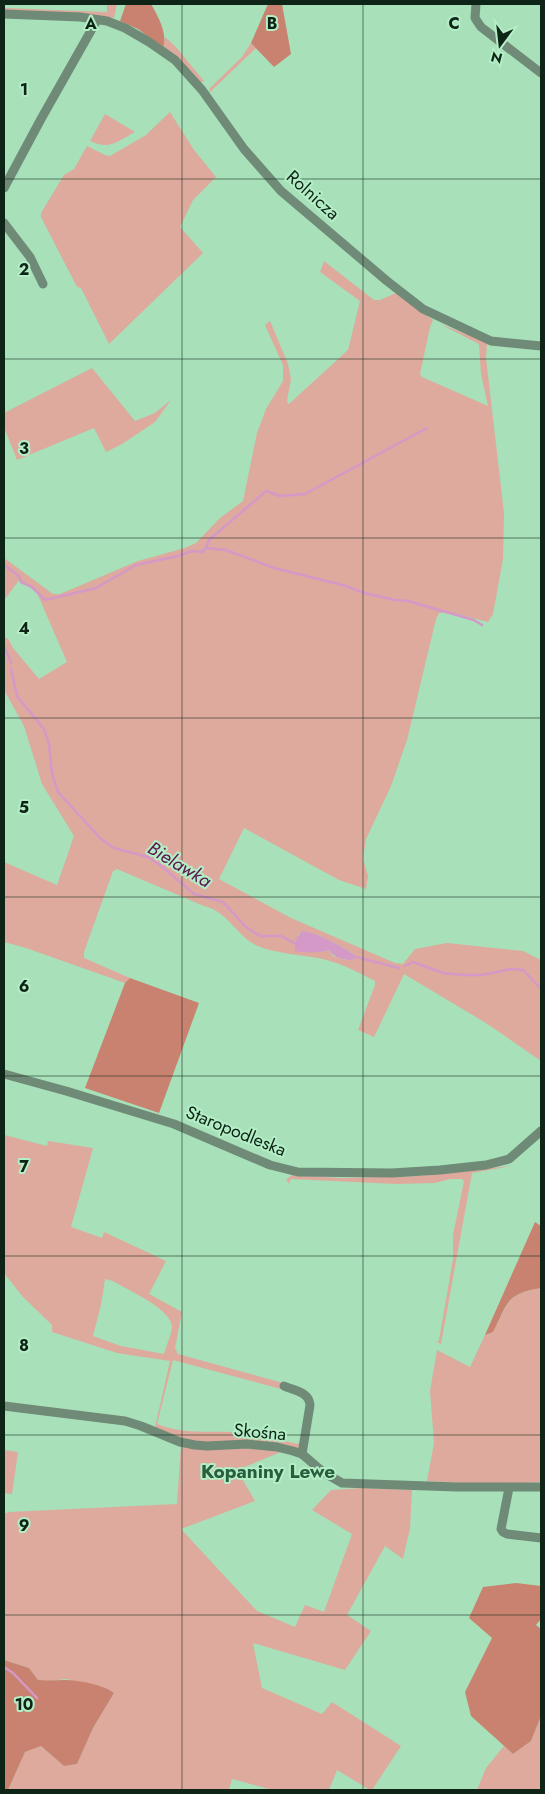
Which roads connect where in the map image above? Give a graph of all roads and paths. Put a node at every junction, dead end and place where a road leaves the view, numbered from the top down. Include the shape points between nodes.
1 (476, 4) edge
2 (4, 14) edge
3 (97, 20) junction
4 (541, 73) edge
5 (4, 188) edge
6 (4, 223) edge
7 (43, 284) dead end
8 (541, 346) edge
9 (4, 1074) edge
10 (541, 1131) edge
11 (284, 1386) dead end
12 (4, 1406) edge
13 (302, 1454) junction
14 (541, 1487) edge
15 (509, 1488) junction
16 (541, 1538) edge

1 - 4 street via 475,18 481,27
2 - 3 street, Rolnicza
3 - 5 street
3 - 8 street, Rolnicza via 125,28 175,60 281,191 423,309 491,341
6 - 7 street via 30,256
9 - 10 street, Staropodleska via 174,1124 270,1165 298,1172 392,1173 486,1165 509,1159
11 - 13 street via 306,1394 310,1400
12 - 13 street, Skośna via 125,1421 195,1445 257,1445
13 - 15 street, Skośna via 342,1483
14 - 15 street, Skośna
15 - 16 street via 503,1532

